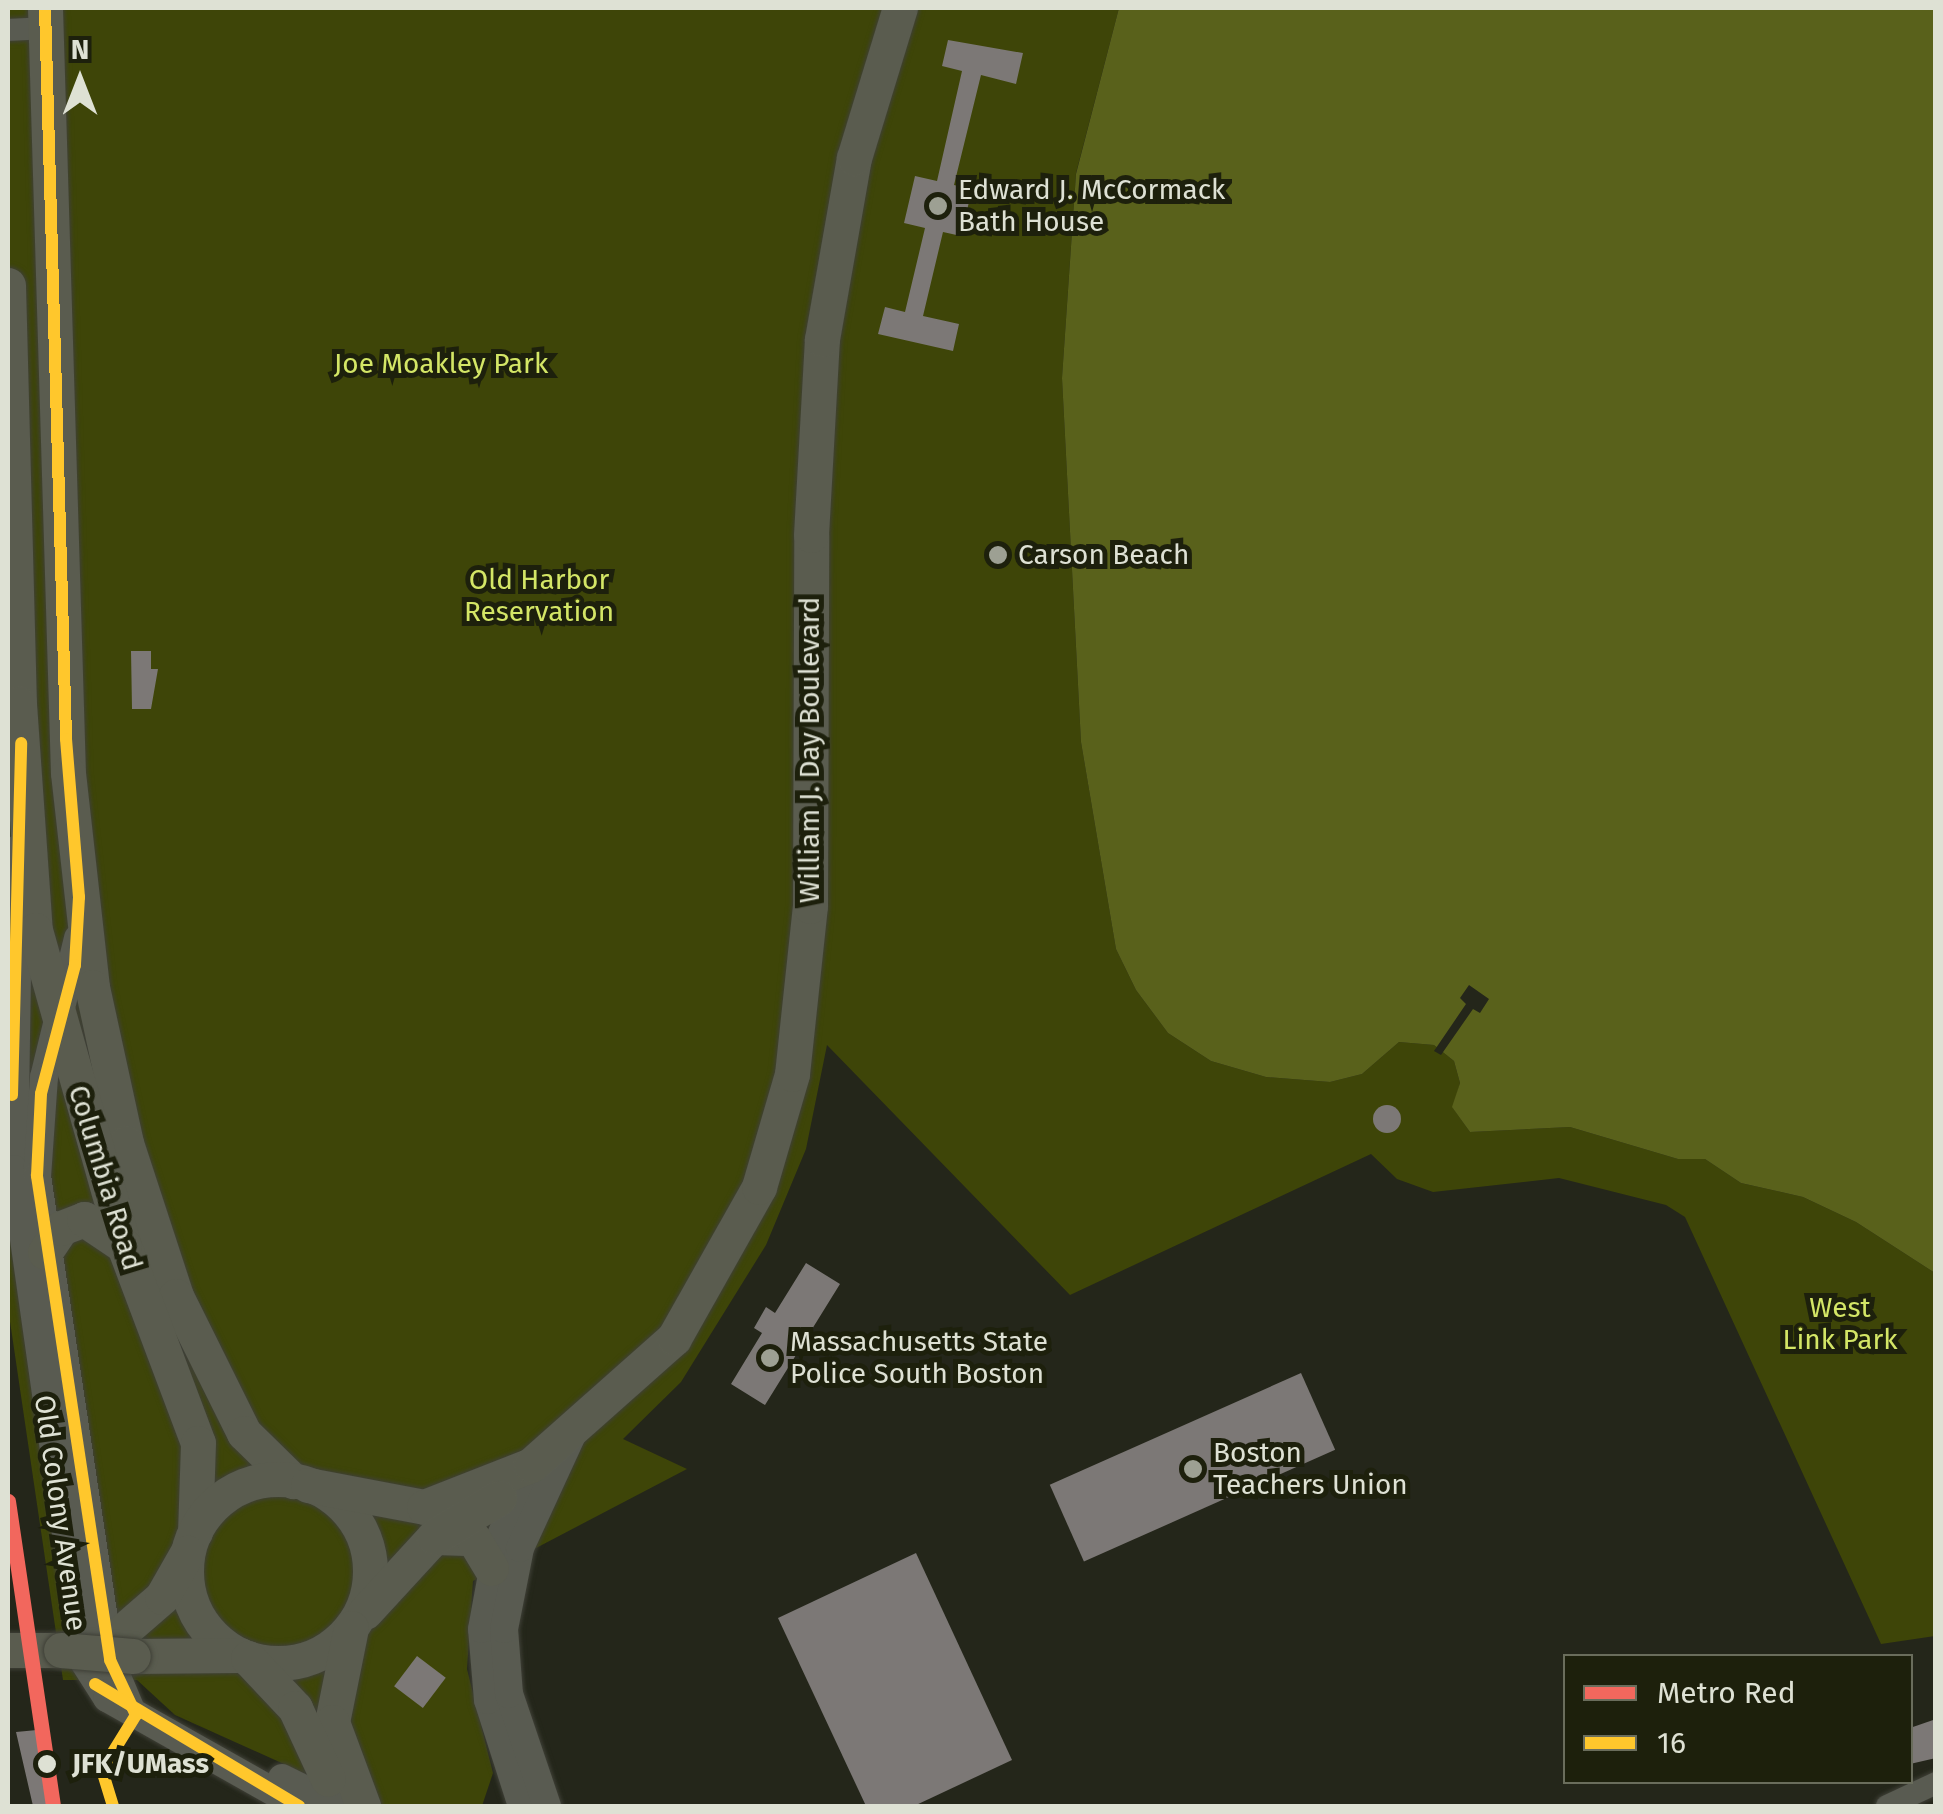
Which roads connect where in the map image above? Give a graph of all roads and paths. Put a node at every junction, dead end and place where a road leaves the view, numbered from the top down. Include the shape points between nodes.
1 (900, 8) edge
2 (45, 18) edge
3 (8, 30) edge
4 (8, 284) edge
5 (15, 773) edge
6 (68, 773) junction
7 (24, 816) junction
8 (79, 897) junction
9 (58, 1024) junction
10 (124, 1246) junction
11 (45, 1252) junction
12 (575, 1432) junction
13 (531, 1465) junction
14 (301, 1483) junction
15 (434, 1537) junction
16 (192, 1540) junction
17 (491, 1568) junction
18 (353, 1626) junction
19 (129, 1643) junction
20 (8, 1650) edge
21 (244, 1656) junction
22 (136, 1715) junction
23 (517, 1722) junction
24 (192, 1743) junction
25 (327, 1748) junction
26 (511, 1770) junction
27 (238, 1774) junction
28 (1936, 1783) edge
29 (328, 1805) edge
30 (264, 1806) edge
31 (505, 1806) edge
32 (522, 1806) edge
33 (547, 1806) edge
34 (564, 1806) edge
35 (1888, 1806) edge

1 - 12 main road, William J. Day Boulevard via 854,158 822,339 811,535 814,835 787,1100 754,1200 702,1298 657,1357
2 - 3 street
2 - 6 main road, Old Colony Avenue
4 - 5 main road, Old Colony Avenue
5 - 6 street
5 - 7 main road, Old Colony Avenue
6 - 8 main road, Old Colony Avenue
7 - 9 main road, Columbia Road via 35,930
7 - 22 street, Old Colony Avenue via 12,905 16,1201 77,1637 94,1683
8 - 9 street, Old Colony Avenue via 75,965
8 - 14 main road, Columbia Road via 112,1086 166,1271 234,1417
9 - 10 main road, Columbia Road
9 - 11 street, Old Colony Avenue via 37,1141
10 - 11 main road via 84,1220 61,1228
10 - 16 main road, Columbia Road via 198,1443
11 - 22 street, Old Colony Avenue via 110,1660
12 - 13 main road, William J. Day Boulevard
12 - 23 street, William J. Day Boulevard via 541,1494 511,1578 503,1648
13 - 14 main road, William J. Day Boulevard via 424,1507
13 - 15 main road, William J. Day Boulevard via 496,1500
13 - 17 street
14 - 16 main road via 236,1490
14 - 18 main road via 346,1509 367,1546 370,1582
15 - 17 main road via 473,1538
15 - 18 main road, William J. Day Boulevard
16 - 19 main road, Columbia Road
16 - 21 main road via 195,1611
17 - 26 street via 483,1670
18 - 21 main road via 303,1660
18 - 25 main road
19 - 20 main road, bridge
19 - 21 main road
21 - 25 main road via 278,1683
22 - 24 street
23 - 33 street, William J. Day Boulevard
23 - 34 street
24 - 27 street
24 - 29 street
25 - 29 main road
26 - 31 street
26 - 32 street
27 - 29 street
27 - 30 street
28 - 35 street

